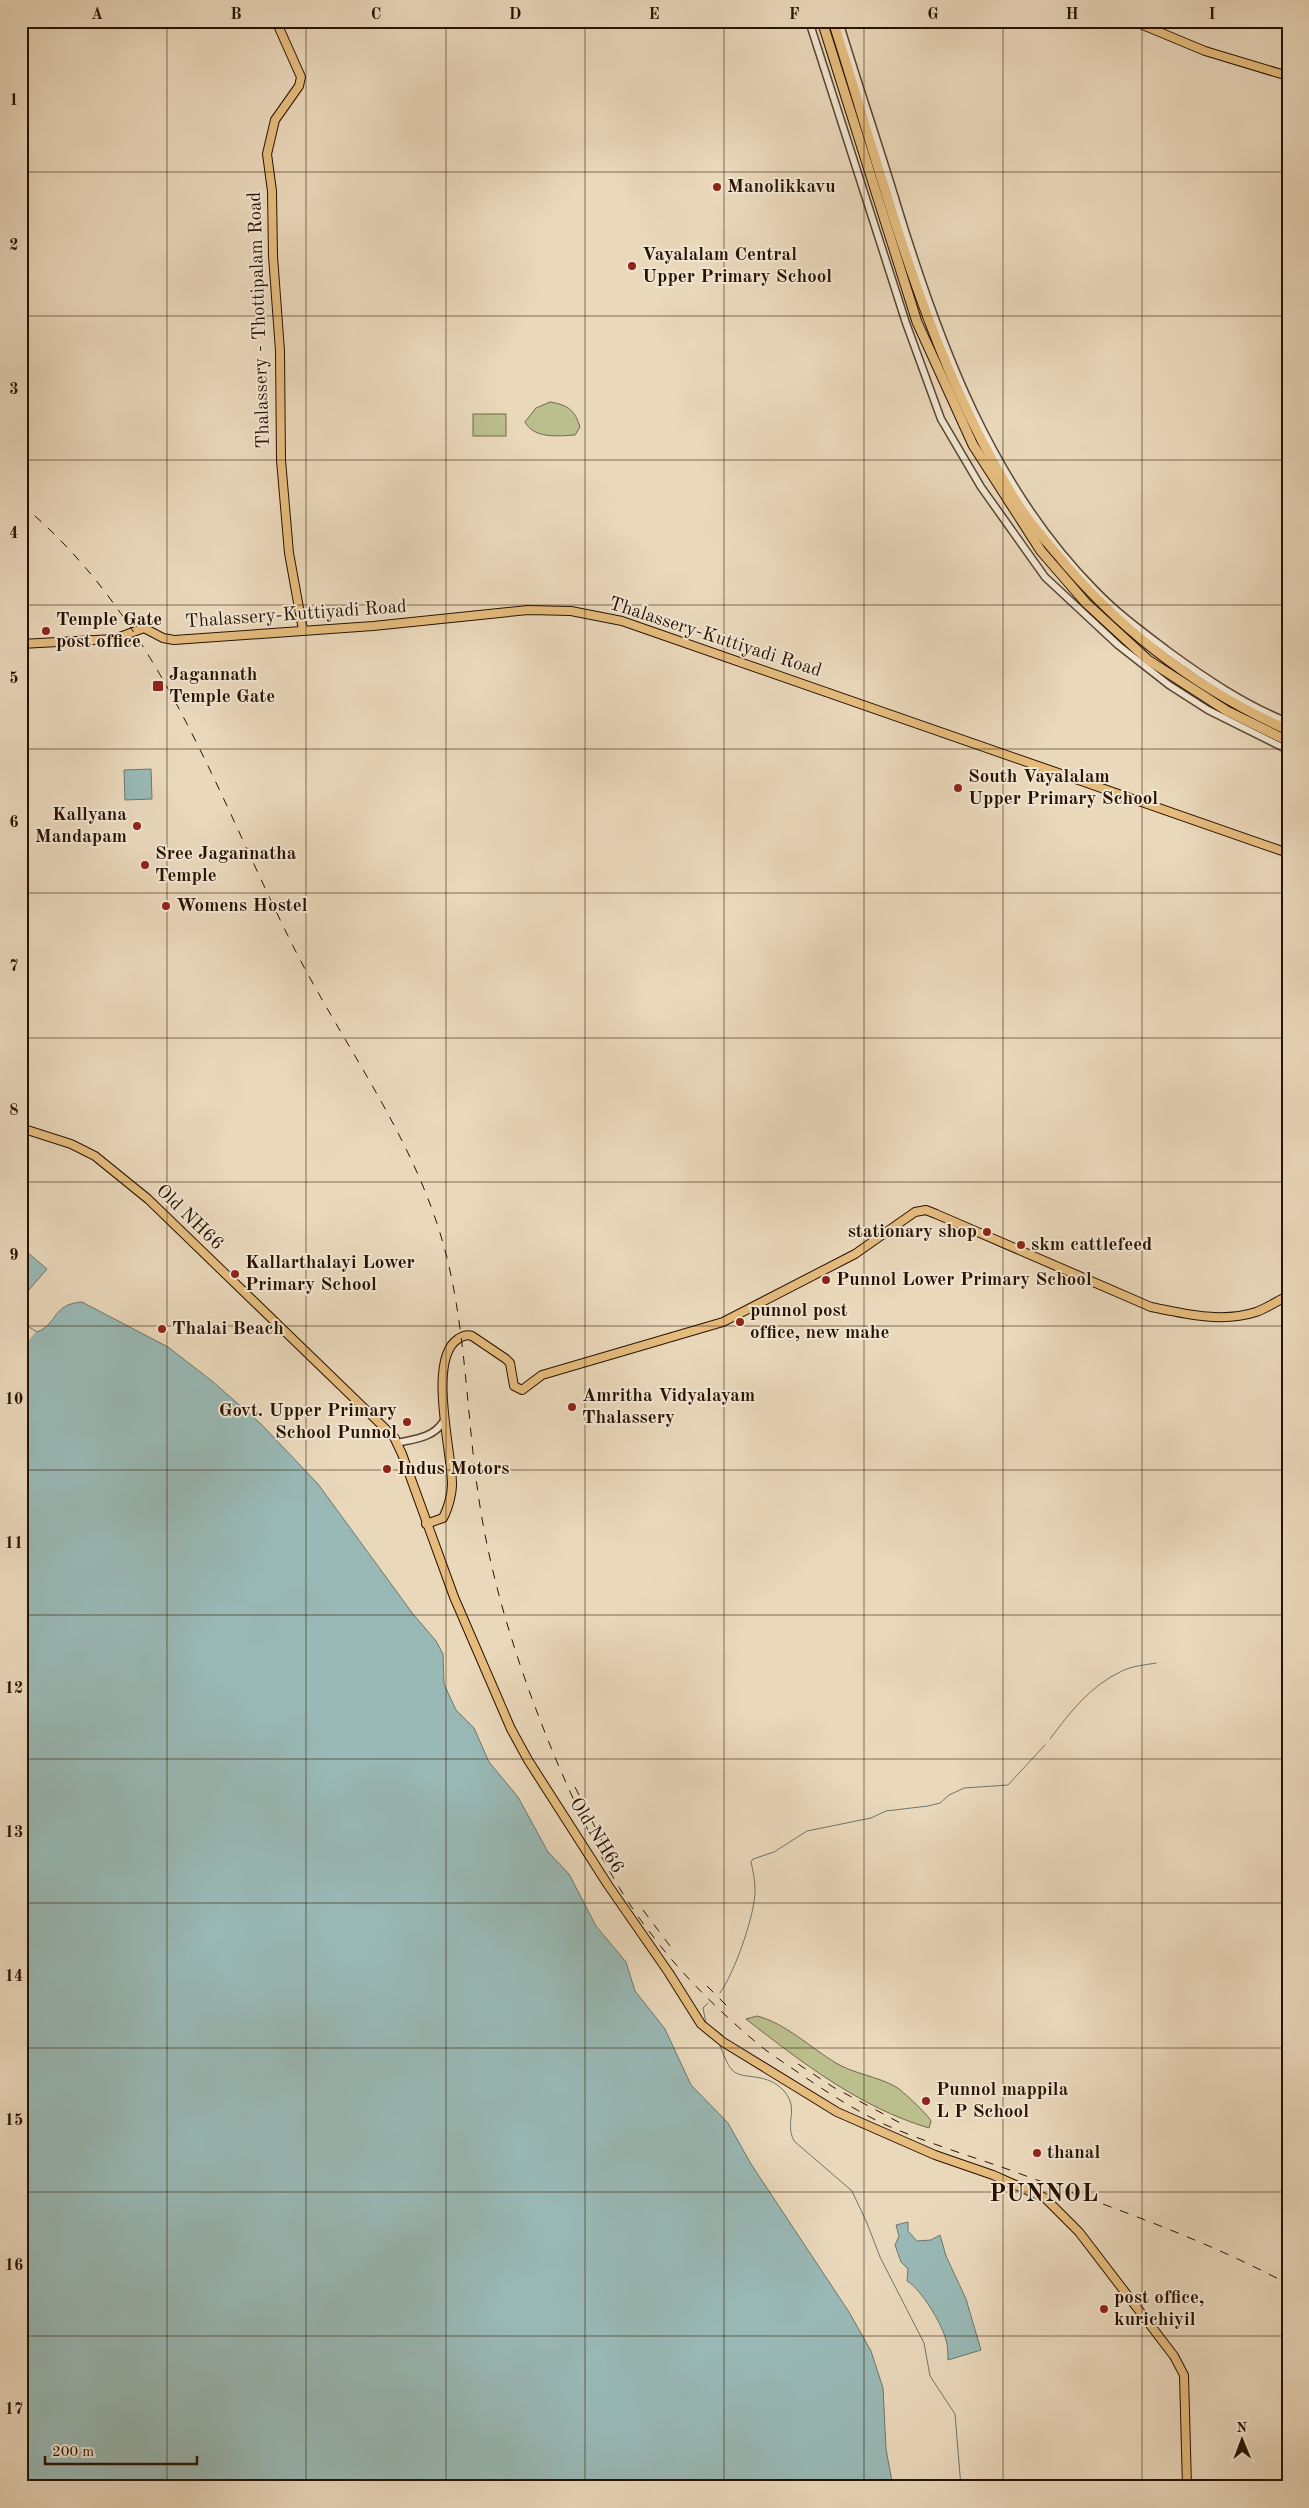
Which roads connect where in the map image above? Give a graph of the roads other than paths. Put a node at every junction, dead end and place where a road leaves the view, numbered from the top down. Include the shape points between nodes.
1 (276, 21) edge
2 (809, 21) edge
3 (822, 21) edge
4 (833, 21) edge
5 (839, 21) edge
6 (1132, 21) edge
7 (1288, 76) edge
8 (303, 630) junction
9 (21, 644) edge
10 (1288, 722) edge
11 (1288, 730) edge
12 (1288, 741) edge
13 (1288, 750) edge
14 (1288, 853) edge
15 (21, 1128) edge
16 (1288, 1296) edge
17 (443, 1422) junction
18 (397, 1443) junction
19 (426, 1524) junction
20 (1187, 2487) edge

1 - 8 main road, Thalassery - Thottipalam Road via 301,77 299,86 275,120 267,154 272,191 280,351 281,460 289,552
2 - 13 street via 906,323 938,410 981,487 1045,577 1118,645 1169,685 1208,710
3 - 12 highway via 917,322 973,445 1041,551 1086,603 1148,660 1227,711
4 - 11 highway via 914,282 983,442 1016,502 1088,592 1156,652 1200,684
5 - 10 street via 911,256 944,346 1011,482 1056,546 1128,621 1192,669
6 - 7 main road via 1205,51
8 - 9 main road, Thalassery-Kuttiyadi Road via 174,640 144,628 114,639
8 - 14 main road, Thalassery-Kuttiyadi Road via 528,610 571,611 622,621
15 - 18 main road, Old NH66 via 71,1144 95,1156 148,1198
16 - 17 main road via 1256,1312 1228,1318 1186,1315 1151,1307 926,1210 915,1212 855,1254 723,1322 542,1375 522,1390 514,1386 510,1363 506,1359 472,1336 459,1338 453,1342 444,1362
17 - 18 street via 438,1430 425,1436
17 - 19 main road via 449,1444 452,1486 443,1518
18 - 19 main road, Old NH66
19 - 20 main road, Old NH66 via 458,1606 528,1760 701,2024 731,2047 837,2112 1045,2198 1080,2232 1174,2356 1184,2375

